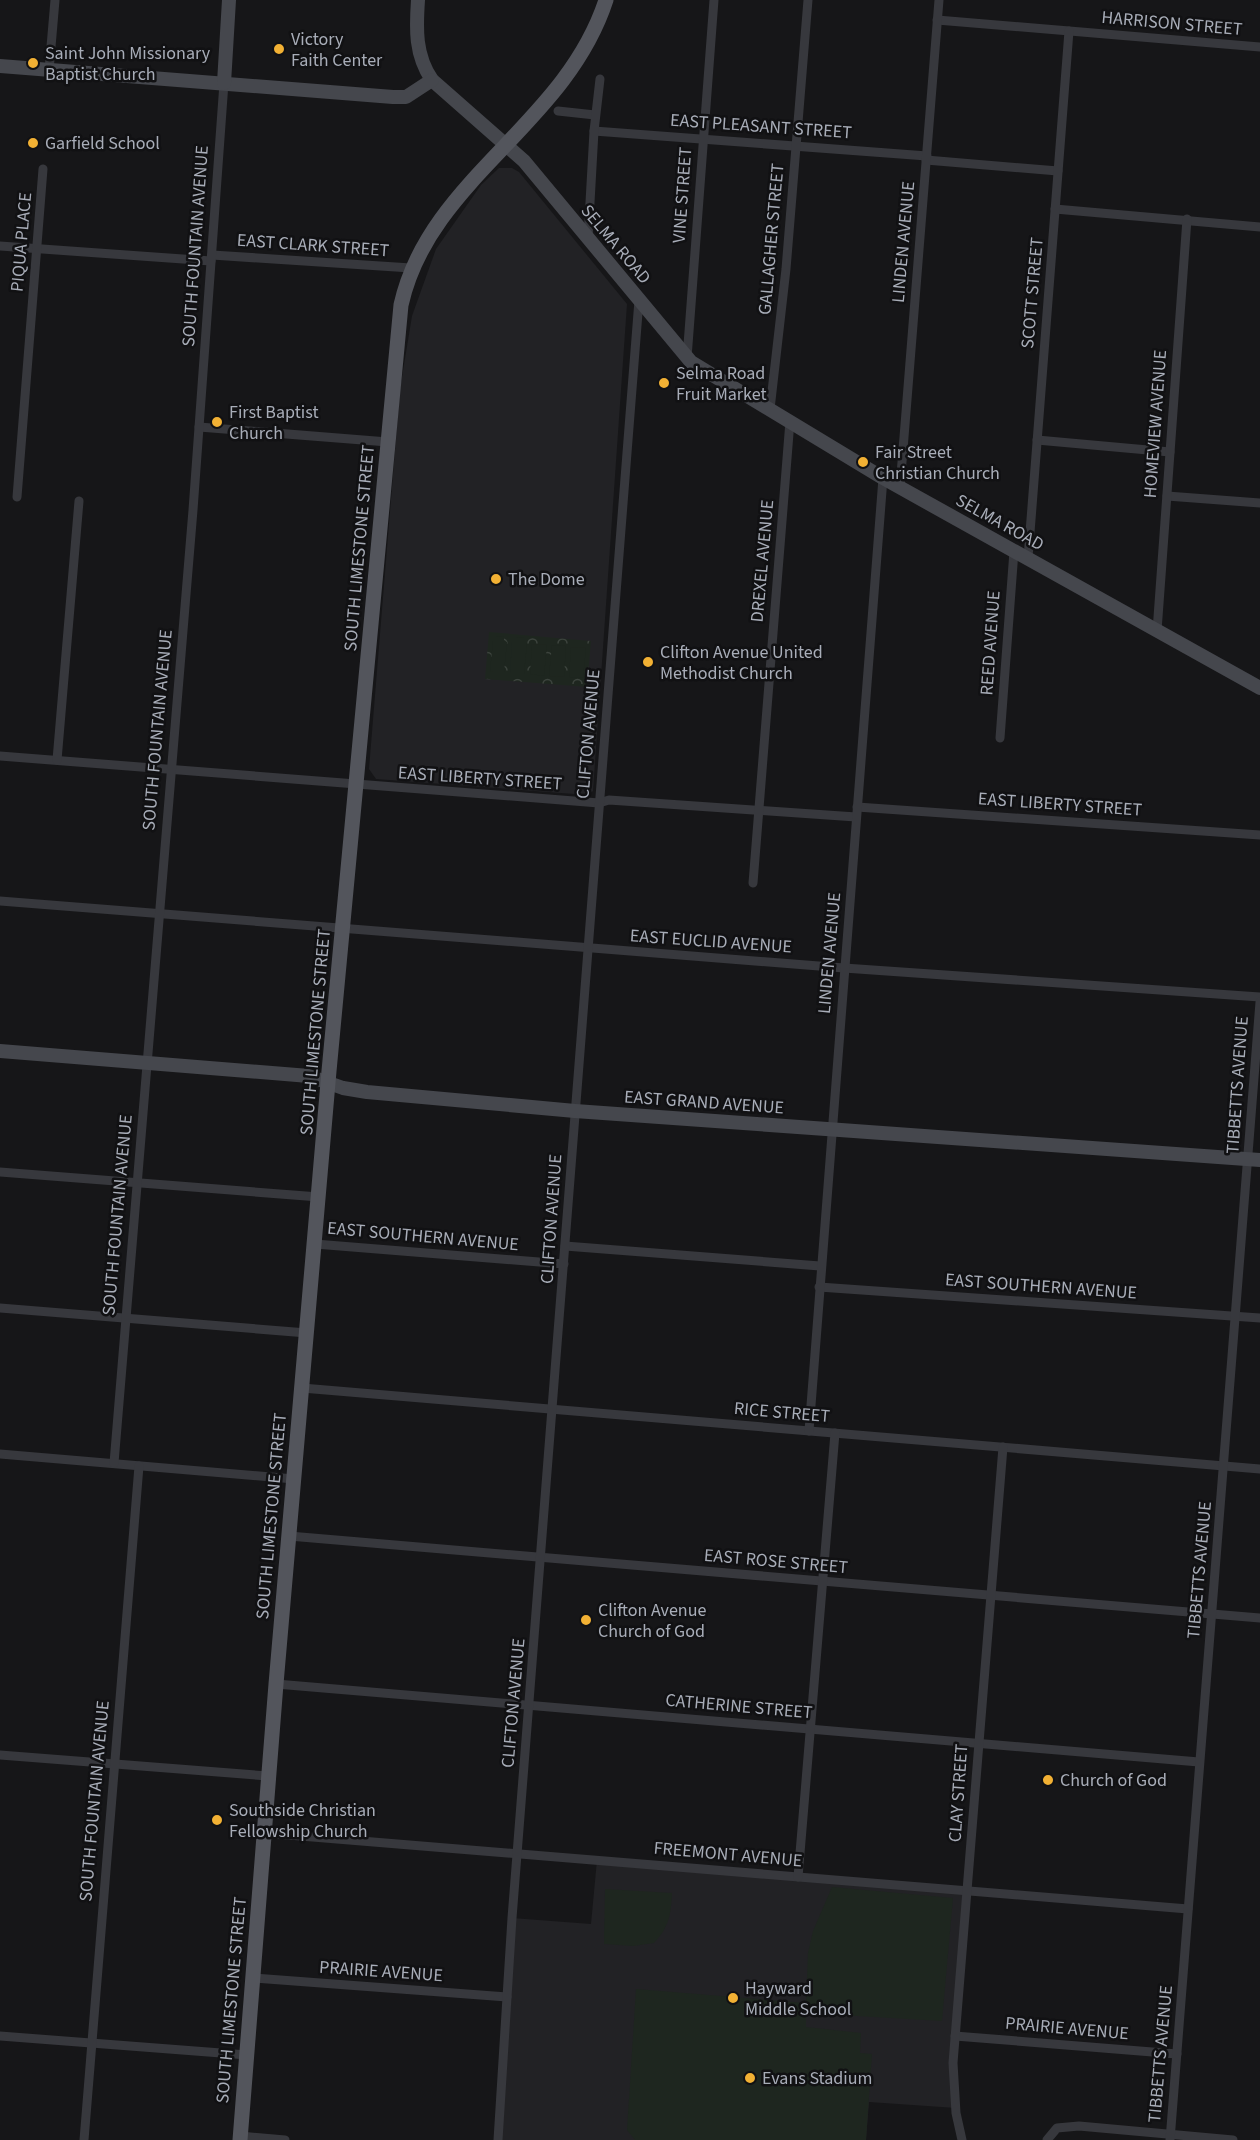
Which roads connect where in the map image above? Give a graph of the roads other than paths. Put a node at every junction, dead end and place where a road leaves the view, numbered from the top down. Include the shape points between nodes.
1 (55, 0) edge
2 (229, 0) edge
3 (418, 0) edge
4 (606, 0) edge
5 (714, 0) edge
6 (808, 0) edge
7 (939, 0) edge
8 (937, 20) junction
9 (1070, 31) junction
10 (1260, 47) edge
11 (0, 66) edge
12 (50, 70) junction
13 (432, 80) junction
14 (600, 80) dead end
15 (224, 83) junction
16 (558, 111) dead end
17 (596, 115) junction
18 (594, 132) junction
19 (702, 140) junction
20 (508, 144) junction
21 (796, 147) junction
22 (926, 158) junction
23 (43, 169) dead end
24 (1058, 171) junction
25 (1055, 208) junction
26 (1187, 219) junction
27 (1260, 227) edge
28 (588, 238) junction
29 (0, 246) edge
30 (37, 248) junction
31 (212, 258) junction
32 (411, 268) junction
33 (639, 300) junction
34 (687, 358) junction
35 (770, 409) junction
36 (790, 421) junction
37 (199, 427) junction
38 (1037, 440) junction
39 (388, 442) junction
40 (1170, 452) junction
41 (883, 478) junction
42 (900, 487) junction
43 (1167, 496) junction
44 (16, 497) dead end
45 (79, 501) dead end
46 (1260, 503) edge
47 (1014, 550) junction
48 (1028, 558) junction
49 (1157, 631) junction
50 (1260, 688) edge
51 (1000, 738) dead end
52 (0, 756) edge
53 (57, 760) junction
54 (172, 770) junction
55 (358, 785) junction
56 (598, 803) junction
57 (857, 807) junction
58 (759, 811) junction
59 (856, 817) junction
60 (1260, 835) edge
61 (753, 883) dead end
62 (0, 901) edge
63 (160, 914) junction
64 (344, 929) junction
65 (588, 948) junction
66 (844, 968) junction
67 (1260, 997) edge
68 (1260, 1002) edge
69 (0, 1051) edge
70 (147, 1063) junction
71 (328, 1083) junction
72 (575, 1111) junction
73 (831, 1129) junction
74 (1254, 1160) edge
75 (0, 1172) edge
76 (138, 1183) junction
77 (319, 1197) junction
78 (315, 1244) junction
79 (565, 1245) junction
80 (564, 1264) junction
81 (820, 1266) junction
82 (819, 1287) junction
83 (0, 1308) edge
84 (1236, 1316) junction
85 (127, 1318) junction
86 (1260, 1318) edge
87 (307, 1333) junction
88 (302, 1388) junction
89 (553, 1409) junction
90 (809, 1431) junction
91 (835, 1433) junction
92 (1003, 1448) junction
93 (0, 1454) edge
94 (114, 1463) junction
95 (139, 1466) junction
96 (1224, 1466) junction
97 (1260, 1469) edge
98 (294, 1479) junction
99 (289, 1536) junction
100 (542, 1558) junction
101 (822, 1582) junction
102 (990, 1596) junction
103 (1212, 1614) junction
104 (1260, 1618) edge
105 (276, 1684) junction
106 (530, 1705) junction
107 (811, 1729) junction
108 (979, 1743) junction
109 (0, 1755) edge
110 (1199, 1762) junction
111 (115, 1764) junction
112 (268, 1776) junction
113 (264, 1833) junction
114 (518, 1854) junction
115 (798, 1877) junction
116 (968, 1891) junction
117 (1188, 1909) junction
118 (253, 1978) junction
119 (507, 1997) junction
120 (0, 2036) edge
121 (955, 2036) junction
122 (92, 2043) junction
123 (1177, 2054) junction
124 (247, 2055) junction
125 (1170, 2137) edge
126 (240, 2138) edge
127 (84, 2140) edge
128 (285, 2140) edge
129 (498, 2140) edge
130 (962, 2140) edge
131 (1047, 2140) edge
132 (1233, 2140) edge

1 - 12 street
2 - 15 street, SOUTH FOUNTAIN AVENUE
3 - 13 street via 418,46
4 - 20 main road, SOUTH LIMESTONE STREET via 572,70
5 - 19 street, VINE STREET
6 - 21 street, GALLAGHER STREET
7 - 8 street, LINDEN AVENUE
8 - 9 street, HARRISON STREET
8 - 22 street, LINDEN AVENUE
9 - 10 street, HARRISON STREET
9 - 24 street, SCOTT STREET
11 - 12 street
12 - 15 street
13 - 15 street via 406,97
13 - 20 street
14 - 17 street
15 - 31 street, SOUTH FOUNTAIN AVENUE
16 - 17 street
17 - 18 street
18 - 19 street, EAST PLEASANT STREET
18 - 28 street
19 - 21 street, EAST PLEASANT STREET
19 - 34 street, VINE STREET
20 - 28 street, SELMA ROAD
20 - 32 main road, SOUTH LIMESTONE STREET via 444,214
21 - 22 street, EAST PLEASANT STREET
21 - 35 street, GALLAGHER STREET
22 - 24 street, EAST PLEASANT STREET
22 - 42 street, LINDEN AVENUE
23 - 30 street, PIQUA PLACE
24 - 25 street, SCOTT STREET
25 - 26 street
25 - 38 street, SCOTT STREET
26 - 27 street
26 - 40 street, HOMEVIEW AVENUE
28 - 33 street, SELMA ROAD
29 - 30 street, EAST CLARK STREET
30 - 31 street, EAST CLARK STREET
30 - 44 street, PIQUA PLACE
31 - 32 street, EAST CLARK STREET
31 - 37 street, SOUTH FOUNTAIN AVENUE
32 - 39 main road, SOUTH LIMESTONE STREET via 401,305
33 - 34 street, SELMA ROAD
33 - 56 street, CLIFTON AVENUE
34 - 35 street, SELMA ROAD
35 - 36 street, SELMA ROAD
36 - 41 street, SELMA ROAD
36 - 58 street, DREXEL AVENUE
37 - 39 street
37 - 54 street, SOUTH FOUNTAIN AVENUE
38 - 40 street
38 - 48 street, SCOTT STREET
39 - 55 main road, SOUTH LIMESTONE STREET
40 - 43 street, HOMEVIEW AVENUE
41 - 42 street, SELMA ROAD
41 - 57 street, LINDEN AVENUE
42 - 47 street, SELMA ROAD
43 - 46 street
43 - 49 street, HOMEVIEW AVENUE
45 - 53 street
47 - 48 street, SELMA ROAD
47 - 51 street, REED AVENUE
48 - 49 street, SELMA ROAD
49 - 50 street, SELMA ROAD
52 - 53 street, EAST LIBERTY STREET
53 - 54 street, EAST LIBERTY STREET
54 - 55 street, EAST LIBERTY STREET
54 - 63 street, SOUTH FOUNTAIN AVENUE
55 - 56 street, EAST LIBERTY STREET
55 - 64 main road, SOUTH LIMESTONE STREET
56 - 58 street, EAST LIBERTY STREET via 609,800
56 - 65 street, CLIFTON AVENUE
57 - 59 street, LINDEN AVENUE
57 - 60 street, EAST LIBERTY STREET
58 - 59 street, EAST LIBERTY STREET
58 - 61 street, DREXEL AVENUE
59 - 66 street, LINDEN AVENUE
62 - 63 street, EAST EUCLID AVENUE
63 - 64 street, EAST EUCLID AVENUE
63 - 70 street, SOUTH FOUNTAIN AVENUE
64 - 65 street, EAST EUCLID AVENUE
64 - 71 main road, SOUTH LIMESTONE STREET
65 - 66 street, EAST EUCLID AVENUE
65 - 72 street, CLIFTON AVENUE
66 - 67 street, EAST EUCLID AVENUE
66 - 73 street, LINDEN AVENUE
68 - 74 street, TIBBETTS AVENUE
69 - 70 street, EAST GRAND AVENUE
70 - 71 street, EAST GRAND AVENUE via 309,1076
70 - 76 street, SOUTH FOUNTAIN AVENUE
71 - 72 street, EAST GRAND AVENUE via 367,1092
71 - 77 main road, SOUTH LIMESTONE STREET
72 - 73 street, EAST GRAND AVENUE
72 - 79 street, CLIFTON AVENUE
73 - 74 street, EAST GRAND AVENUE
73 - 81 street, LINDEN AVENUE
74 - 84 street, TIBBETTS AVENUE
75 - 76 street, EAST SOUTHERN AVENUE
76 - 77 street, EAST SOUTHERN AVENUE
76 - 85 street, SOUTH FOUNTAIN AVENUE
77 - 78 main road, SOUTH LIMESTONE STREET
78 - 80 street, EAST SOUTHERN AVENUE
78 - 87 main road, SOUTH LIMESTONE STREET
79 - 80 street, CLIFTON AVENUE
79 - 81 street
80 - 89 street, CLIFTON AVENUE
81 - 82 street, LINDEN AVENUE
82 - 84 street, EAST SOUTHERN AVENUE
82 - 90 street, LINDEN AVENUE
83 - 85 street
84 - 86 street, EAST SOUTHERN AVENUE
84 - 96 street, TIBBETTS AVENUE
85 - 87 street
85 - 94 street, SOUTH FOUNTAIN AVENUE
87 - 88 main road, SOUTH LIMESTONE STREET
88 - 89 street, RICE STREET
88 - 98 main road, SOUTH LIMESTONE STREET
89 - 90 street, RICE STREET
89 - 100 street, CLIFTON AVENUE
90 - 91 street, RICE STREET
91 - 92 street, RICE STREET
91 - 101 street
92 - 96 street, RICE STREET
92 - 102 street, CLAY STREET
93 - 94 street
94 - 95 street
95 - 98 street
95 - 111 street, SOUTH FOUNTAIN AVENUE
96 - 97 street, RICE STREET
96 - 103 street, TIBBETTS AVENUE
98 - 99 main road, SOUTH LIMESTONE STREET
99 - 100 street, EAST ROSE STREET
99 - 105 main road, SOUTH LIMESTONE STREET
100 - 101 street, EAST ROSE STREET
100 - 106 street, CLIFTON AVENUE
101 - 102 street, EAST ROSE STREET
101 - 107 street
102 - 103 street, EAST ROSE STREET
102 - 108 street, CLAY STREET
103 - 104 street, EAST ROSE STREET
103 - 110 street, TIBBETTS AVENUE
105 - 106 street, CATHERINE STREET
105 - 112 main road, SOUTH LIMESTONE STREET
106 - 107 street, CATHERINE STREET
106 - 114 street, CLIFTON AVENUE
107 - 108 street, CATHERINE STREET
107 - 115 street
108 - 110 street, CATHERINE STREET
108 - 116 street, CLAY STREET
109 - 111 street
110 - 117 street, TIBBETTS AVENUE
111 - 112 street
111 - 122 street, SOUTH FOUNTAIN AVENUE
112 - 113 main road, SOUTH LIMESTONE STREET
113 - 114 street, FREEMONT AVENUE
113 - 118 main road, SOUTH LIMESTONE STREET
114 - 115 street, FREEMONT AVENUE
114 - 119 street, CLIFTON AVENUE
115 - 116 street, FREEMONT AVENUE
116 - 117 street, FREEMONT AVENUE
116 - 121 street, CLAY STREET
117 - 123 street, TIBBETTS AVENUE
118 - 119 street, PRAIRIE AVENUE
118 - 124 main road, SOUTH LIMESTONE STREET
119 - 129 street, CLIFTON AVENUE
120 - 122 street
121 - 123 street, PRAIRIE AVENUE
121 - 130 street, CLAY STREET via 953,2084
122 - 124 street
122 - 127 street, SOUTH FOUNTAIN AVENUE
123 - 125 street, TIBBETTS AVENUE
124 - 126 main road, SOUTH LIMESTONE STREET
125 - 131 street via 1079,2126 1055,2129
125 - 132 street
126 - 128 street

